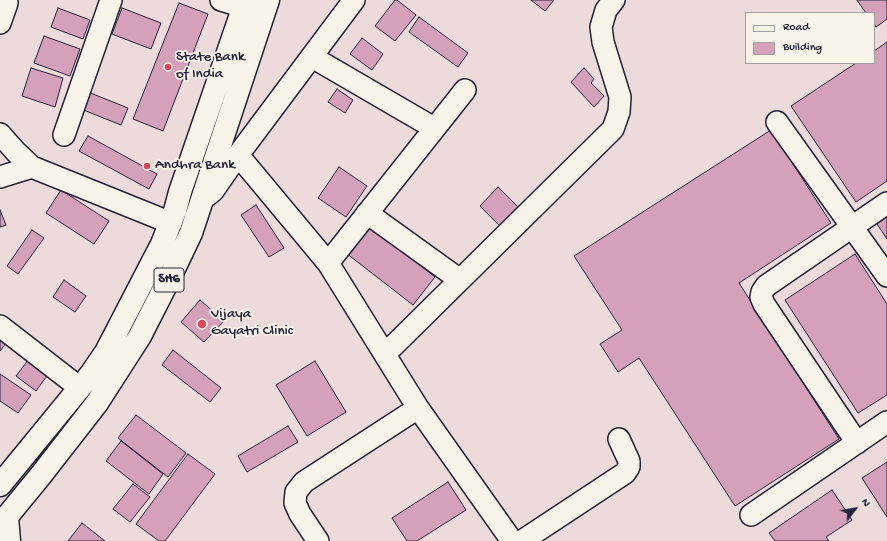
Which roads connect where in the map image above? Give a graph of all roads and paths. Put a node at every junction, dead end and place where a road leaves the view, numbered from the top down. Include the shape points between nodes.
1 (111, 0) edge
2 (221, 0) edge
3 (268, 0) edge
4 (354, 0) edge
5 (614, 0) edge
6 (7, 3) dead end
7 (245, 4) edge
8 (0, 23) edge
9 (312, 57) junction
10 (465, 90) dead end
11 (777, 122) dead end
12 (434, 128) junction
13 (0, 134) edge
14 (64, 135) dead end
15 (238, 155) junction
16 (32, 166) junction
17 (0, 176) edge
18 (203, 196) junction
19 (887, 203) edge
20 (367, 213) junction
21 (171, 223) junction
22 (852, 227) junction
23 (328, 263) junction
24 (887, 276) edge
25 (460, 280) junction
26 (0, 326) edge
27 (385, 354) junction
28 (80, 388) junction
29 (418, 408) junction
30 (887, 422) edge
31 (619, 439) dead end
32 (857, 443) junction
33 (0, 486) edge
34 (751, 515) dead end
35 (3, 521) edge
36 (9, 541) edge
37 (318, 541) edge
38 (512, 541) edge
39 (522, 541) edge

1 - 14 street
2 - 7 street
3 - 18 main road, SH6
4 - 9 street
5 - 25 street via 606,10 601,28 620,97 619,112 613,129
6 - 8 street
7 - 21 main road, SH6
9 - 12 street
9 - 15 street
10 - 12 street
11 - 22 street
12 - 20 street
13 - 16 street
15 - 18 street via 213,191 208,196
15 - 23 street
16 - 17 street
16 - 21 street
18 - 35 main road, SH6 via 191,233 140,336 97,403
19 - 22 street
20 - 23 street
20 - 25 street
21 - 28 main road, SH6 via 106,352
22 - 24 street
22 - 32 street via 766,286 761,297
23 - 27 street
25 - 27 street
26 - 28 street
27 - 29 street
28 - 33 main road, SH6
29 - 37 street via 304,482 296,492 295,502 300,514
29 - 38 street
30 - 32 street
31 - 39 street via 629,461 629,467 625,472
32 - 34 street
35 - 36 main road

